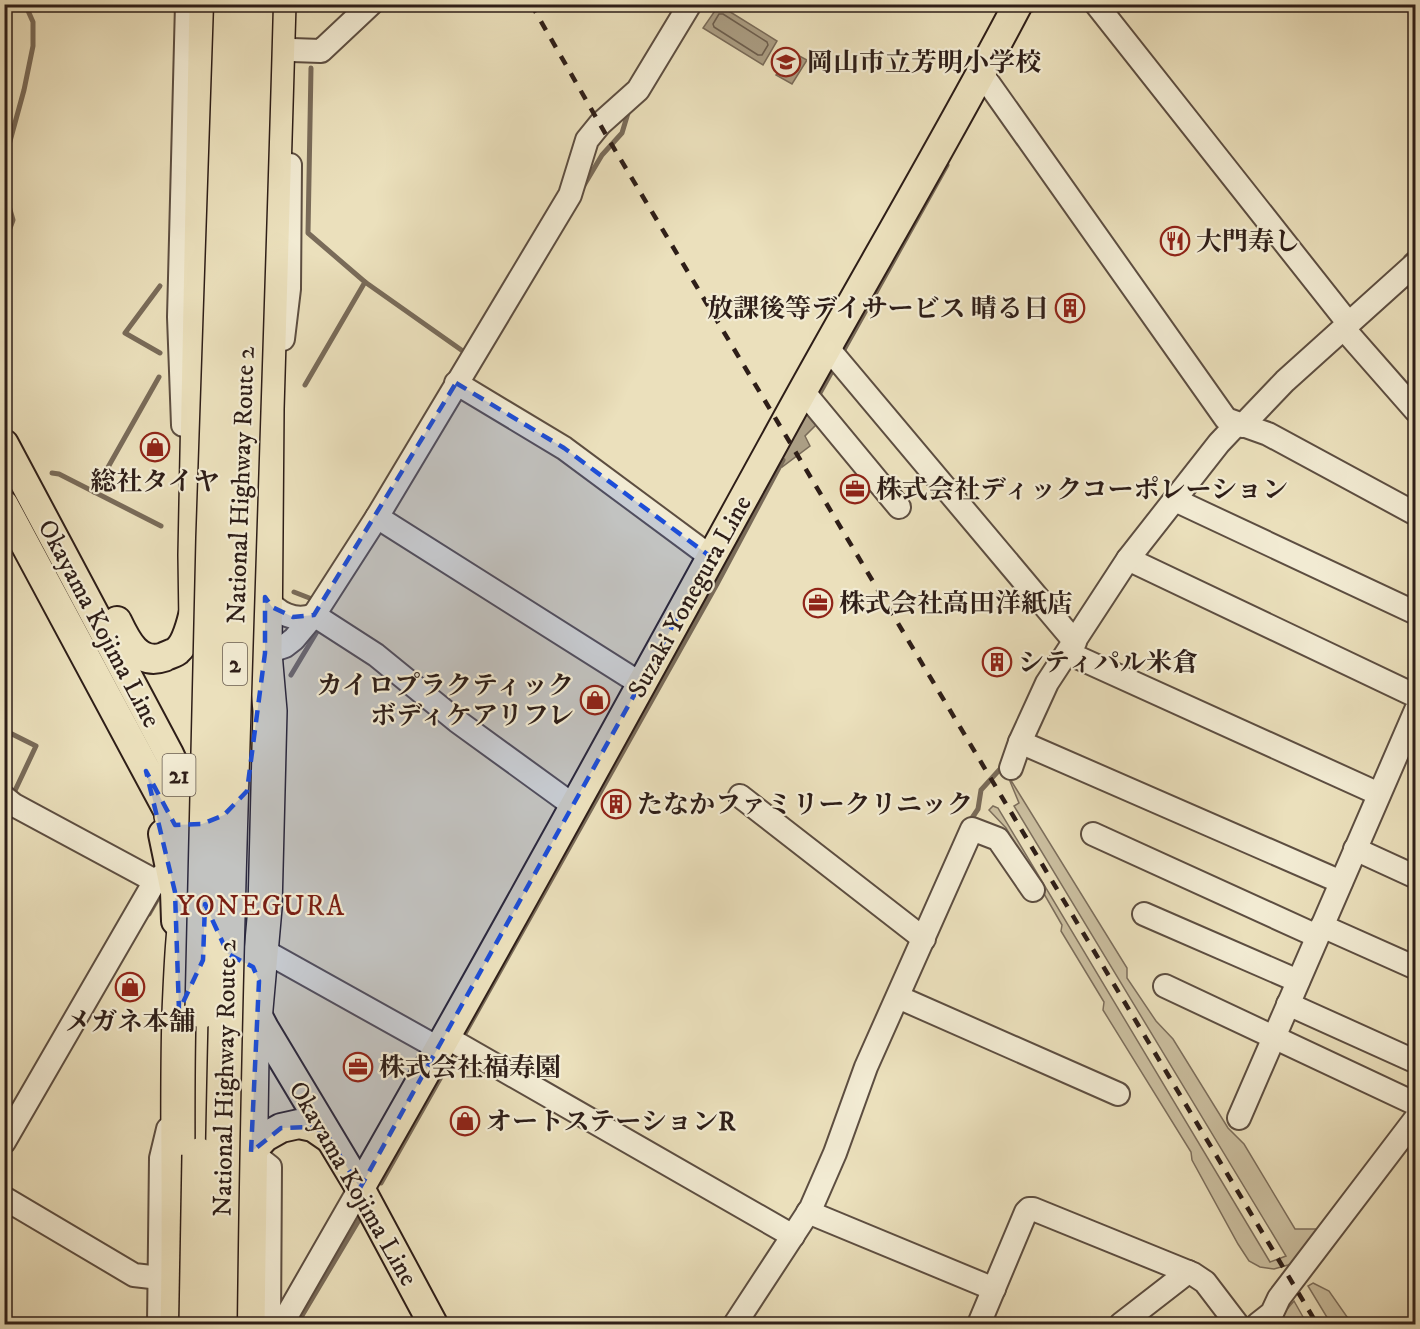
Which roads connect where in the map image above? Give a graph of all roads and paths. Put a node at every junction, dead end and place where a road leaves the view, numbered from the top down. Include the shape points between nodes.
1 (187, 4) edge
2 (206, 4) edge
3 (231, 4) edge
4 (256, 4) edge
5 (279, 4) edge
6 (293, 4) edge
7 (371, 4) edge
8 (690, 4) edge
9 (1018, 4) edge
10 (1096, 4) edge
11 (292, 50) junction
12 (982, 74) junction
13 (1416, 263) edge
14 (1345, 322) junction
15 (834, 355) junction
16 (462, 386) junction
17 (809, 399) junction
18 (267, 409) junction
19 (1416, 411) edge
20 (1240, 425) junction
21 (4, 444) edge
22 (1175, 500) junction
23 (4, 505) edge
24 (899, 507) dead end
25 (1416, 514) edge
26 (383, 521) junction
27 (195, 555) junction
28 (711, 557) junction
29 (1128, 559) junction
30 (76, 579) junction
31 (265, 597) junction
32 (196, 603) junction
33 (321, 613) junction
34 (1416, 613) edge
35 (1072, 648) junction
36 (265, 653) junction
37 (641, 684) junction
38 (1416, 696) edge
39 (1416, 710) edge
40 (1020, 742) junction
41 (1011, 768) dead end
42 (146, 771) junction
43 (1379, 794) junction
44 (740, 796) dead end
45 (8, 800) edge
46 (574, 806) junction
47 (190, 818) junction
48 (1093, 834) dead end
49 (1355, 849) junction
50 (173, 874) junction
51 (1416, 877) edge
52 (1341, 882) junction
53 (1033, 890) dead end
54 (1144, 914) dead end
55 (1320, 931) junction
56 (920, 935) junction
57 (250, 962) junction
58 (1416, 968) edge
59 (1298, 981) junction
60 (1165, 986) dead end
61 (898, 997) junction
62 (1288, 1004) junction
63 (179, 1011) junction
64 (256, 1013) junction
65 (1274, 1038) junction
66 (273, 1042) junction
67 (443, 1043) junction
68 (1412, 1060) dead end
69 (177, 1091) junction
70 (1118, 1094) dead end
71 (1416, 1104) edge
72 (1239, 1118) dead end
73 (1416, 1118) edge
74 (329, 1138) junction
75 (4, 1142) edge
76 (251, 1152) junction
77 (360, 1188) junction
78 (4, 1198) edge
79 (808, 1212) junction
80 (788, 1233) junction
81 (1188, 1272) junction
82 (160, 1278) junction
83 (994, 1289) junction
84 (159, 1324) edge
85 (177, 1324) edge
86 (196, 1324) edge
87 (220, 1324) edge
88 (248, 1324) edge
89 (269, 1324) edge
90 (282, 1324) edge
91 (433, 1324) edge
92 (735, 1324) edge
93 (979, 1324) edge
94 (1121, 1324) edge
95 (1238, 1324) edge
96 (1258, 1324) edge

1 - 27 street via 179,317 183,430
2 - 27 highway
3 - 86 highway, National Highway Route 2 / 2, bridge via 213,538
4 - 87 highway, National Highway Route 2 / 2, bridge via 223,1071
5 - 18 highway
6 - 11 street
7 - 11 street via 321,51
8 - 16 street via 638,90 587,140 570,195
9 - 12 main road, Suzaki Yonegura Line
10 - 14 street
11 - 18 street via 289,290 278,381
12 - 15 main road, Suzaki Yonegura Line
12 - 20 street via 1226,419
13 - 14 street
14 - 19 street
14 - 20 street
15 - 17 main road, Suzaki Yonegura Line
15 - 35 street
16 - 26 street
16 - 28 street via 564,448
17 - 24 street
17 - 28 main road, Suzaki Yonegura Line
18 - 31 highway
20 - 22 street via 1219,444
20 - 25 street via 1269,434
21 - 30 main road, Okayama Kojima Line / 21
22 - 29 street
22 - 34 street
23 - 42 main road, Okayama Kojima Line / 21
26 - 33 street
26 - 37 street
27 - 32 highway
28 - 37 main road, Suzaki Yonegura Line
29 - 35 street
29 - 38 street
30 - 32 main road via 113,612 128,642 148,658 161,658 177,651
30 - 47 main road, Okayama Kojima Line / 21 via 169,754
31 - 33 street via 272,607 293,617 304,619
31 - 36 highway
32 - 47 highway
33 - 36 street via 285,646
33 - 46 street via 457,721
35 - 40 street via 1047,683
35 - 43 street
36 - 47 highway via 247,791 224,815
36 - 57 highway via 270,711 265,908
37 - 46 main road, Suzaki Yonegura Line
39 - 43 street
40 - 41 street
40 - 52 street
42 - 47 main road, Okayama Kojima Line / 21
42 - 50 main road, Okayama Kojima Line
43 - 49 street
44 - 56 street
45 - 50 street
46 - 67 main road, Suzaki Yonegura Line
47 - 50 highway
47 - 57 main road, Okayama Kojima Line / 21
48 - 55 street
49 - 51 street
49 - 52 street
50 - 57 main road, Okayama Kojima Line / 21
50 - 63 highway via 183,939
50 - 75 street
52 - 55 street
53 - 56 street via 998,839 972,829
54 - 59 street
55 - 58 street
55 - 59 street
56 - 61 street
57 - 63 highway via 219,954 204,960
57 - 64 highway
57 - 66 main road, Okayama Kojima Line / 21
57 - 67 street
59 - 62 street
60 - 65 street
61 - 70 street
61 - 79 street
62 - 65 street
62 - 68 street
63 - 69 highway
64 - 66 main road, Okayama Kojima Line / 21
64 - 76 highway
65 - 71 street
65 - 72 street
66 - 74 main road, Okayama Kojima Line / 21
67 - 77 main road, Suzaki Yonegura Line
67 - 80 street
69 - 82 street via 161,1158
69 - 85 highway
73 - 96 street via 1279,1298 1272,1313
74 - 76 main road via 313,1127 299,1124 265,1137
74 - 77 main road, Okayama Kojima Line / 21
76 - 88 highway
76 - 89 street via 270,1167
77 - 90 street
77 - 91 main road, Okayama Kojima Line / 21
78 - 82 street via 134,1275
79 - 80 street
79 - 83 street
80 - 92 street
81 - 83 street via 1029,1209
81 - 94 street
81 - 95 street via 1204,1282
82 - 84 street
83 - 93 street

